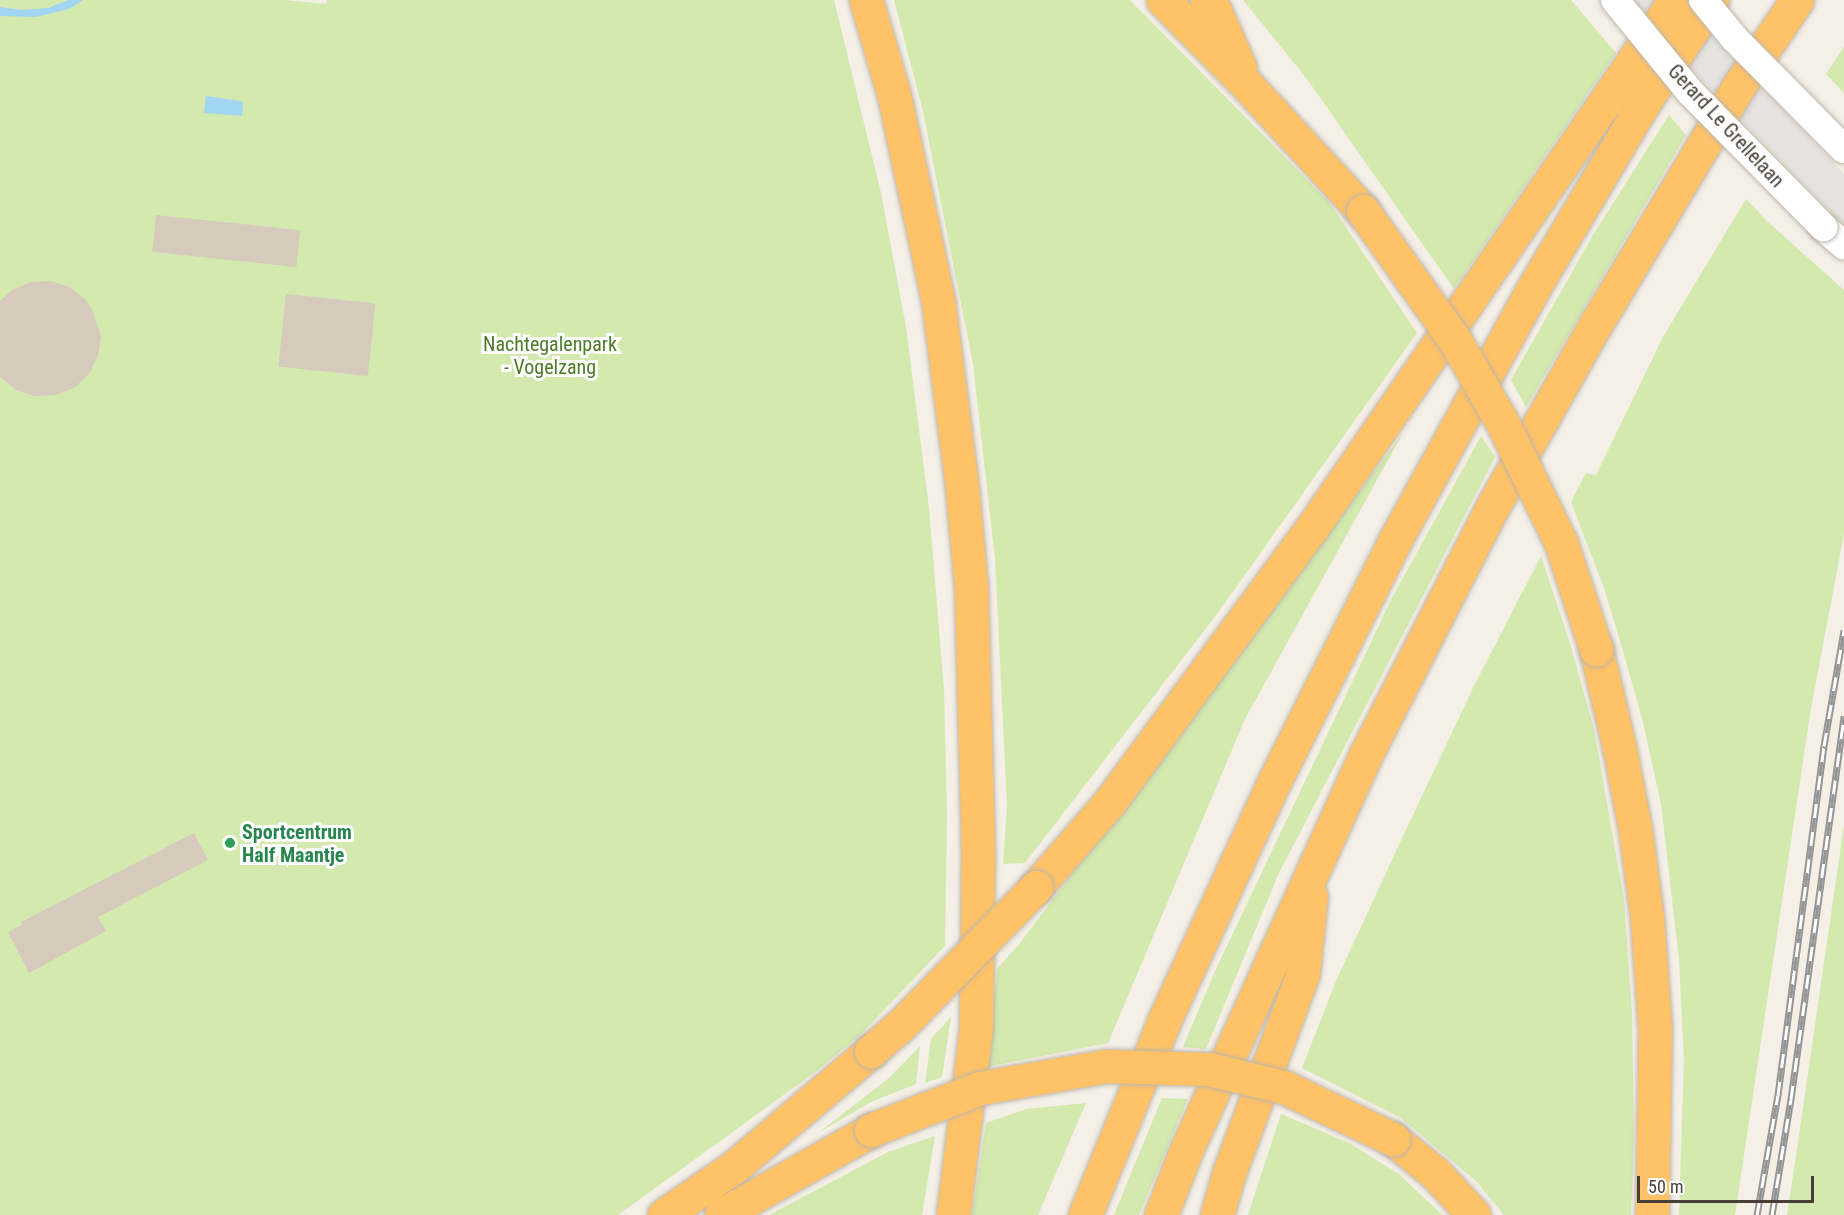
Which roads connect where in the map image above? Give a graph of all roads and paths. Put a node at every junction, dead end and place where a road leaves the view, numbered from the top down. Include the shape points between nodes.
1 (866, 0) edge
2 (1163, 0) edge
3 (1207, 0) edge
4 (1615, 0) edge
5 (1675, 0) edge
6 (1703, 0) edge
7 (1712, 0) edge
8 (1797, 0) edge
9 (1248, 86) junction
10 (1844, 149) edge
11 (1844, 245) edge
12 (1314, 867) junction
13 (664, 1215) edge
14 (721, 1215) edge
15 (953, 1215) edge
16 (1085, 1215) edge
17 (1161, 1215) edge
18 (1217, 1215) edge
19 (1474, 1215) edge
20 (1652, 1215) edge

1 - 15 highway via 894,95 938,300 971,586 978,854 976,1028
2 - 9 highway
3 - 9 highway
4 - 11 street, Gerard Le Grellelaan, bridge via 1690,92
5 - 13 highway, bridge via 1312,528 1109,803 1036,887 901,1025 734,1167
6 - 10 street, bridge via 1734,38
7 - 16 highway via 1643,104 1533,289 1394,542 1249,836 1164,1021
8 - 12 highway via 1738,87 1597,322 1492,508 1372,743
9 - 20 highway, bridge via 1363,211 1455,342 1502,422 1561,543 1596,649 1626,781 1647,917 1654,1029
12 - 17 highway
12 - 18 highway via 1303,973 1228,1173
14 - 19 highway, bridge via 871,1130 980,1088 1106,1065 1209,1069 1284,1087 1393,1139 1435,1173

